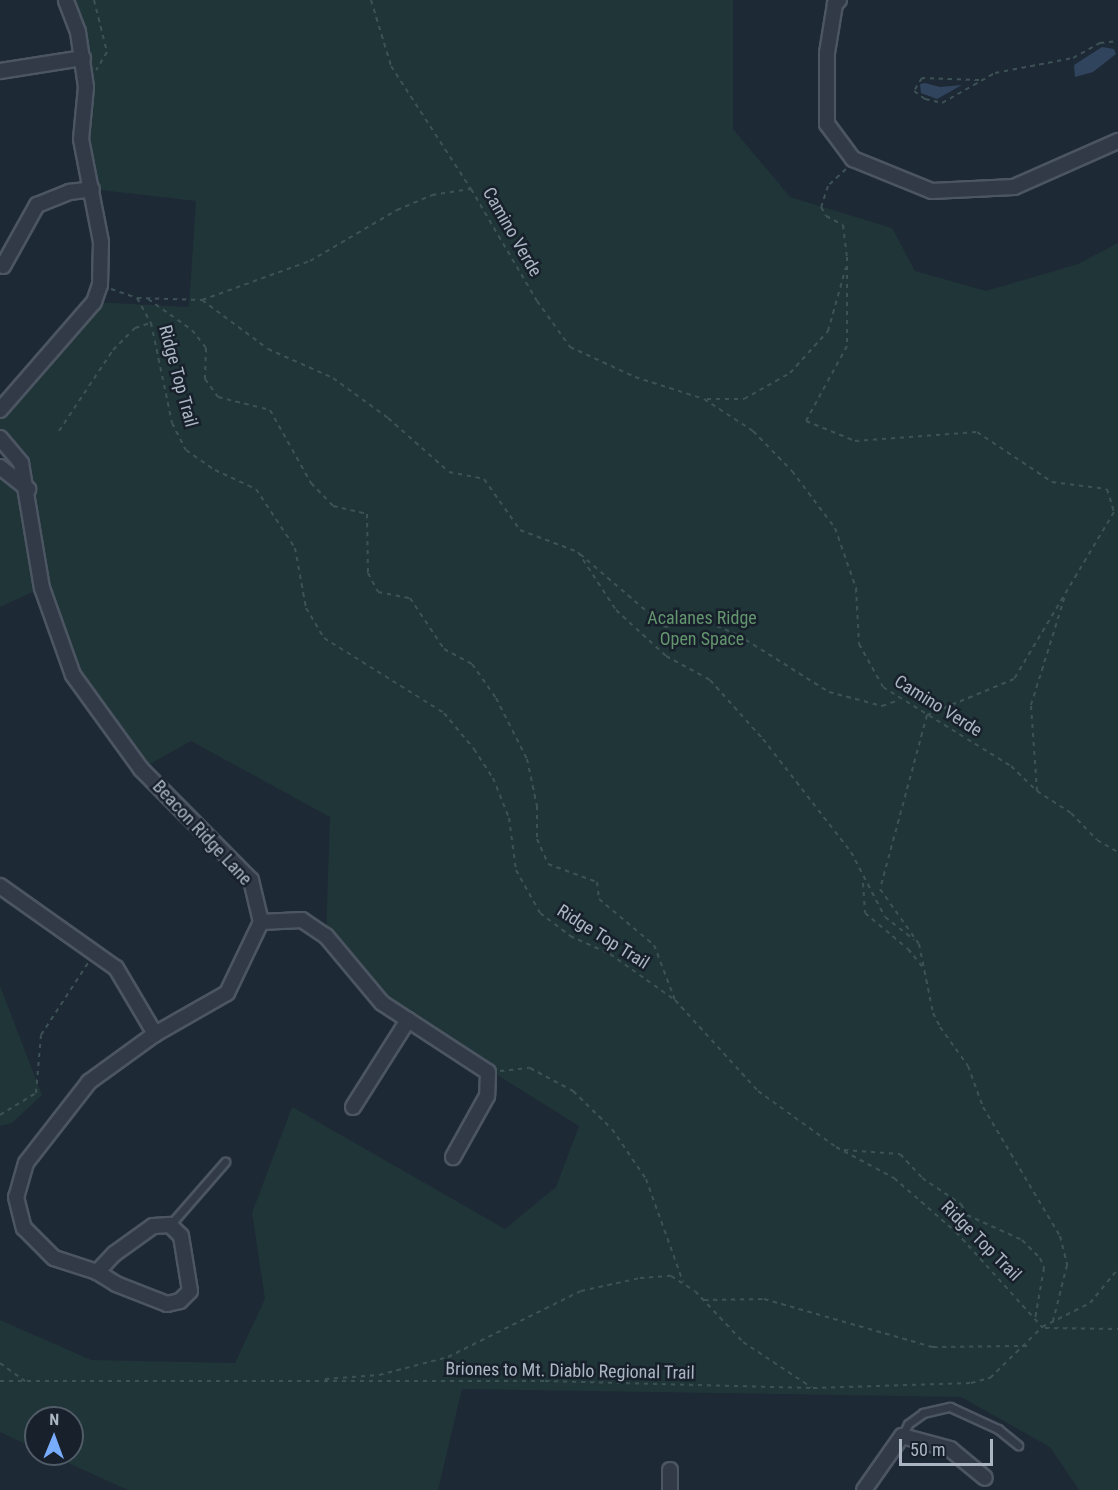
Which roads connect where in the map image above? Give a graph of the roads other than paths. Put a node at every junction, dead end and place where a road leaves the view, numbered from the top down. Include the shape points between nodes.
1 (66, 0) edge
2 (839, 0) edge
3 (82, 58) junction
4 (0, 71) edge
5 (1118, 141) edge
6 (92, 189) junction
7 (3, 266) dead end
8 (0, 410) edge
9 (0, 438) edge
10 (0, 466) edge
11 (28, 489) junction
12 (0, 886) edge
13 (261, 922) junction
14 (408, 1020) junction
15 (155, 1034) junction
16 (353, 1107) dead end
17 (453, 1156) dead end
18 (225, 1162) dead end
19 (170, 1225) junction
20 (97, 1272) junction
21 (902, 1436) junction
22 (1018, 1445) dead end
23 (670, 1470) dead end
24 (985, 1478) dead end
25 (670, 1490) edge
26 (864, 1490) edge

1 - 3 street via 78,32
2 - 5 street via 835,4 827,53 828,124 853,159 932,191 1014,187
3 - 4 street
3 - 6 street via 86,87 81,139
6 - 7 street via 69,192 37,206
6 - 8 street via 101,242 100,285 94,302
9 - 11 street, Beacon Ridge Lane via 21,463
10 - 11 street
11 - 13 street, Beacon Ridge Lane via 42,588 74,675 141,769 251,880
12 - 15 street via 116,968
13 - 14 street via 302,920 318,931 382,1003
13 - 15 street via 227,993
14 - 16 street
14 - 17 street via 488,1072 487,1096
15 - 20 street via 89,1082 26,1163 16,1197 24,1228 54,1258
18 - 19 lane
19 - 20 street via 153,1226 114,1254
19 - 20 street via 181,1236 190,1278 190,1291 180,1301 167,1304 116,1284
21 - 22 lane via 908,1424 923,1413 950,1407 998,1429
21 - 24 street via 951,1449
21 - 26 street
23 - 25 street

